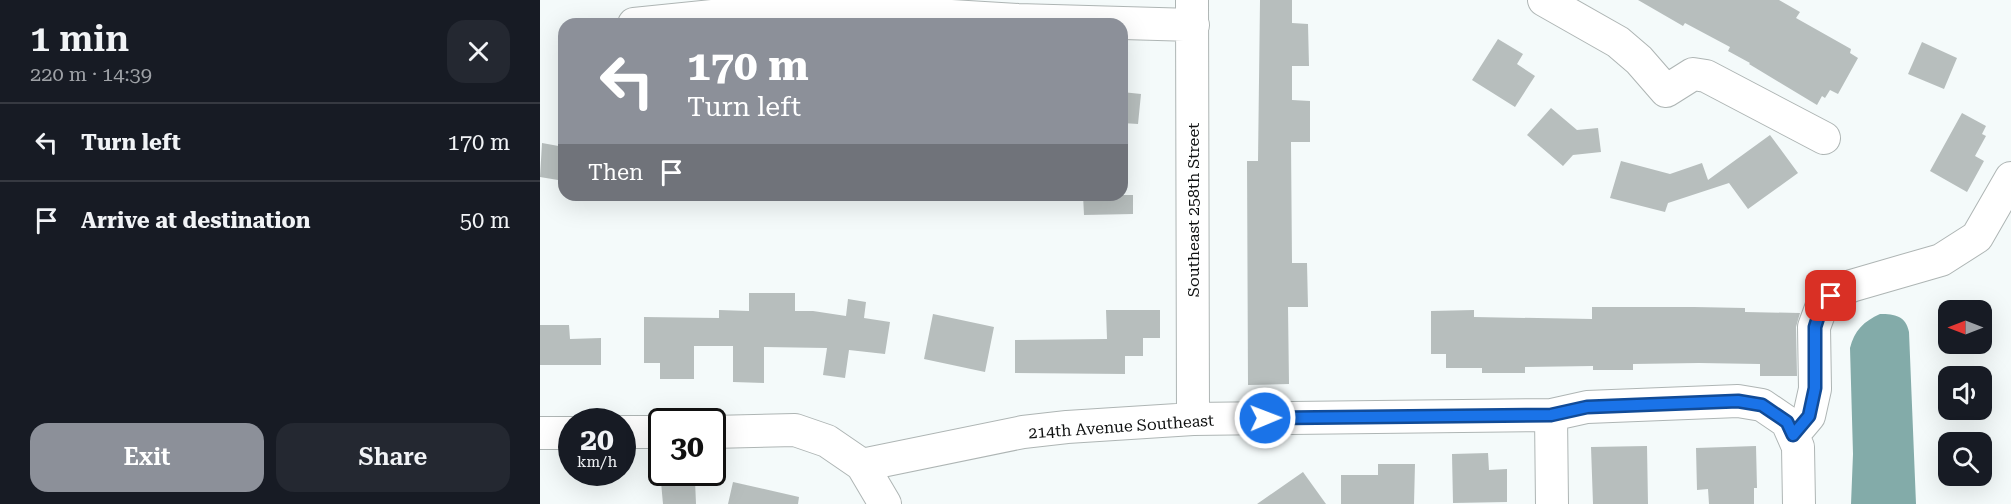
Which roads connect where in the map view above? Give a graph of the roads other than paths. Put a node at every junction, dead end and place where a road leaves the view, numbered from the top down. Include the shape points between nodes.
1 (1556, 3) edge
2 (1192, 13) edge
3 (692, 18) edge
4 (985, 18) edge
5 (1068, 18) edge
6 (1824, 138) dead end
7 (2011, 178) edge
8 (1551, 415) junction
9 (1193, 419) junction
10 (1790, 429) junction
11 (726, 432) edge
12 (540, 433) edge
13 (558, 433) edge
14 (862, 465) junction
15 (885, 504) edge
16 (1552, 504) edge
17 (1799, 504) edge

1 - 6 street via 1618,42 1666,92 1694,74 1706,76
2 - 5 street
2 - 9 street, Southeast 258th Street
3 - 4 street via 741,13 868,11
7 - 10 street via 1977,237 1941,260 1851,286 1831,296 1821,308 1815,327 1815,388 1809,416
8 - 9 street, 214th Avenue Southeast
8 - 10 street, 214th Avenue Southeast via 1587,407 1738,401 1762,405
8 - 16 street
9 - 14 street, 214th Avenue Southeast via 1023,432
10 - 17 street via 1798,447
11 - 14 street via 795,430 827,441
12 - 13 street
14 - 15 street

